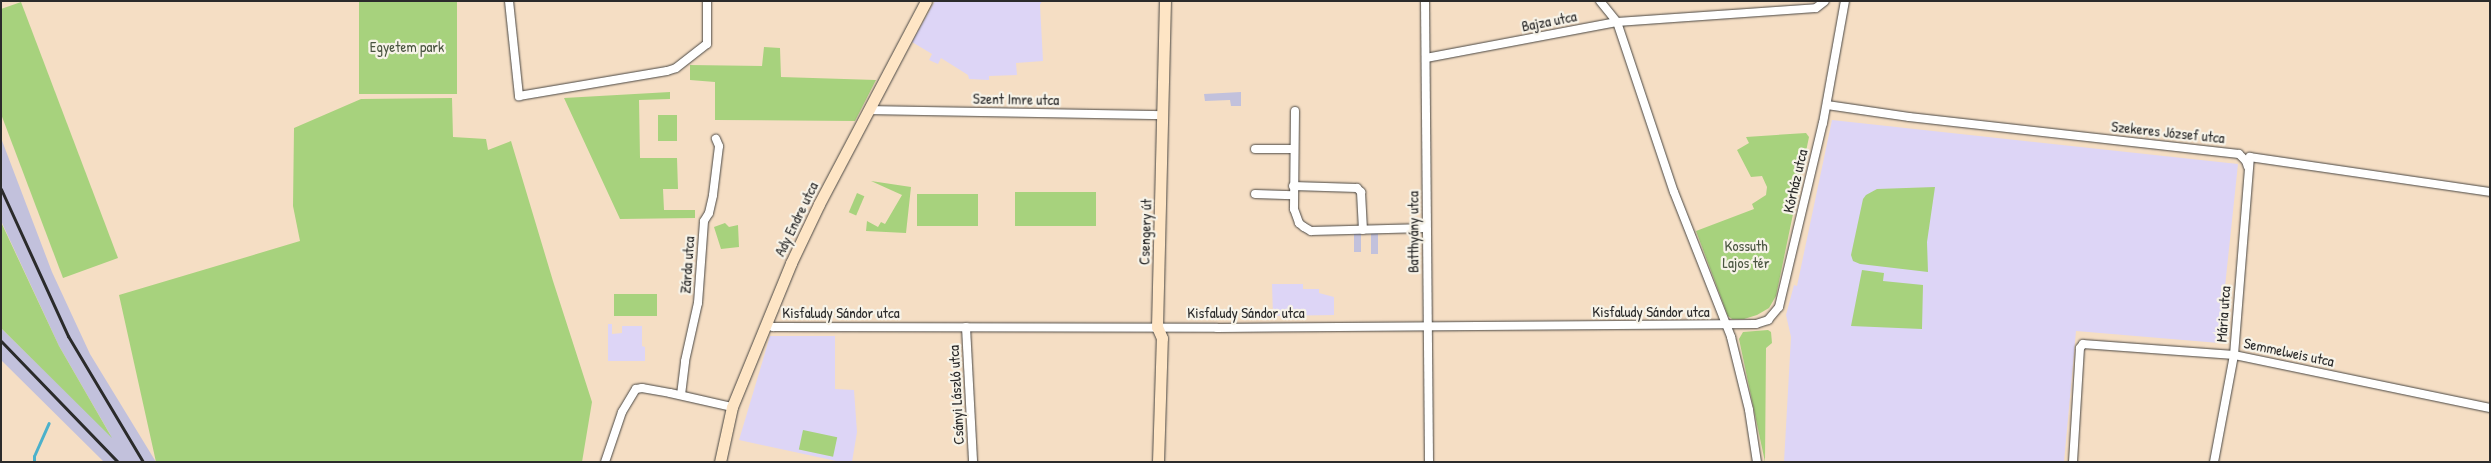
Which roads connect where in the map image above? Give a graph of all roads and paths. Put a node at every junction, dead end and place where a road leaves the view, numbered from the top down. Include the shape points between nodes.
1 (509, 1) edge
2 (707, 1) edge
3 (926, 1) edge
4 (1165, 1) edge
5 (1425, 1) edge
6 (1600, 1) edge
7 (1825, 1) edge
8 (1846, 1) edge
9 (1617, 22) junction
10 (1426, 58) junction
11 (1827, 105) junction
12 (870, 110) junction
13 (1295, 110) dead end
14 (1162, 115) junction
15 (716, 139) dead end
16 (1255, 149) dead end
17 (1293, 149) junction
18 (2248, 167) junction
19 (1293, 191) junction
20 (2490, 192) edge
21 (1255, 194) dead end
22 (1426, 228) junction
23 (1363, 230) junction
24 (766, 324) junction
25 (1427, 326) junction
26 (1726, 326) junction
27 (966, 327) junction
28 (1157, 327) junction
29 (2234, 355) junction
30 (681, 395) junction
31 (732, 407) junction
32 (2490, 408) edge
33 (605, 462) edge
34 (720, 462) edge
35 (973, 462) edge
36 (1158, 462) edge
37 (1429, 462) edge
38 (1757, 462) edge
39 (2074, 462) edge
40 (2214, 462) edge

1 - 2 street via 519,96 667,71 682,64 707,44
3 - 12 main road, Ady Endre utca
4 - 14 main road, Csengery út
5 - 10 street, Batthyány utca
6 - 9 street
7 - 9 street, Bajza utca via 1816,8
8 - 11 street, Kórház utca
9 - 10 street, Bajza utca
9 - 26 street via 1674,192
10 - 22 street, Batthyány utca
11 - 18 street, Szekeres József utca via 2239,154
11 - 26 street, Kórház utca via 1777,312 1756,324
12 - 14 street, Szent Imre utca
12 - 24 main road, Ady Endre utca via 819,204
13 - 17 street
14 - 28 main road, Csengery út
15 - 30 street, Zárda utca via 720,146 713,195 704,221 698,303
16 - 17 street
17 - 19 street
18 - 20 street via 2248,158 2253,157
18 - 29 street, Mária utca
19 - 21 street
19 - 23 street via 1296,217 1311,231
19 - 23 street via 1357,188 1361,192
22 - 23 street
22 - 25 street, Batthyány utca
24 - 27 street, Kisfaludy Sándor utca via 773,327
24 - 31 main road, Ady Endre utca
25 - 26 street, Kisfaludy Sándor utca
25 - 28 street, Kisfaludy Sándor utca
25 - 37 street, Batthyány utca
26 - 38 street via 1742,378
27 - 28 street, Kisfaludy Sándor utca
27 - 35 street, Csányi László utca
28 - 36 main road, Csengery út via 1162,338
29 - 32 street, Semmelweis utca
29 - 39 street, Semmelweis utca via 2080,344
29 - 40 street, Mária utca
30 - 31 street
30 - 33 street via 636,389 622,412
31 - 34 main road, Ady Endre utca

